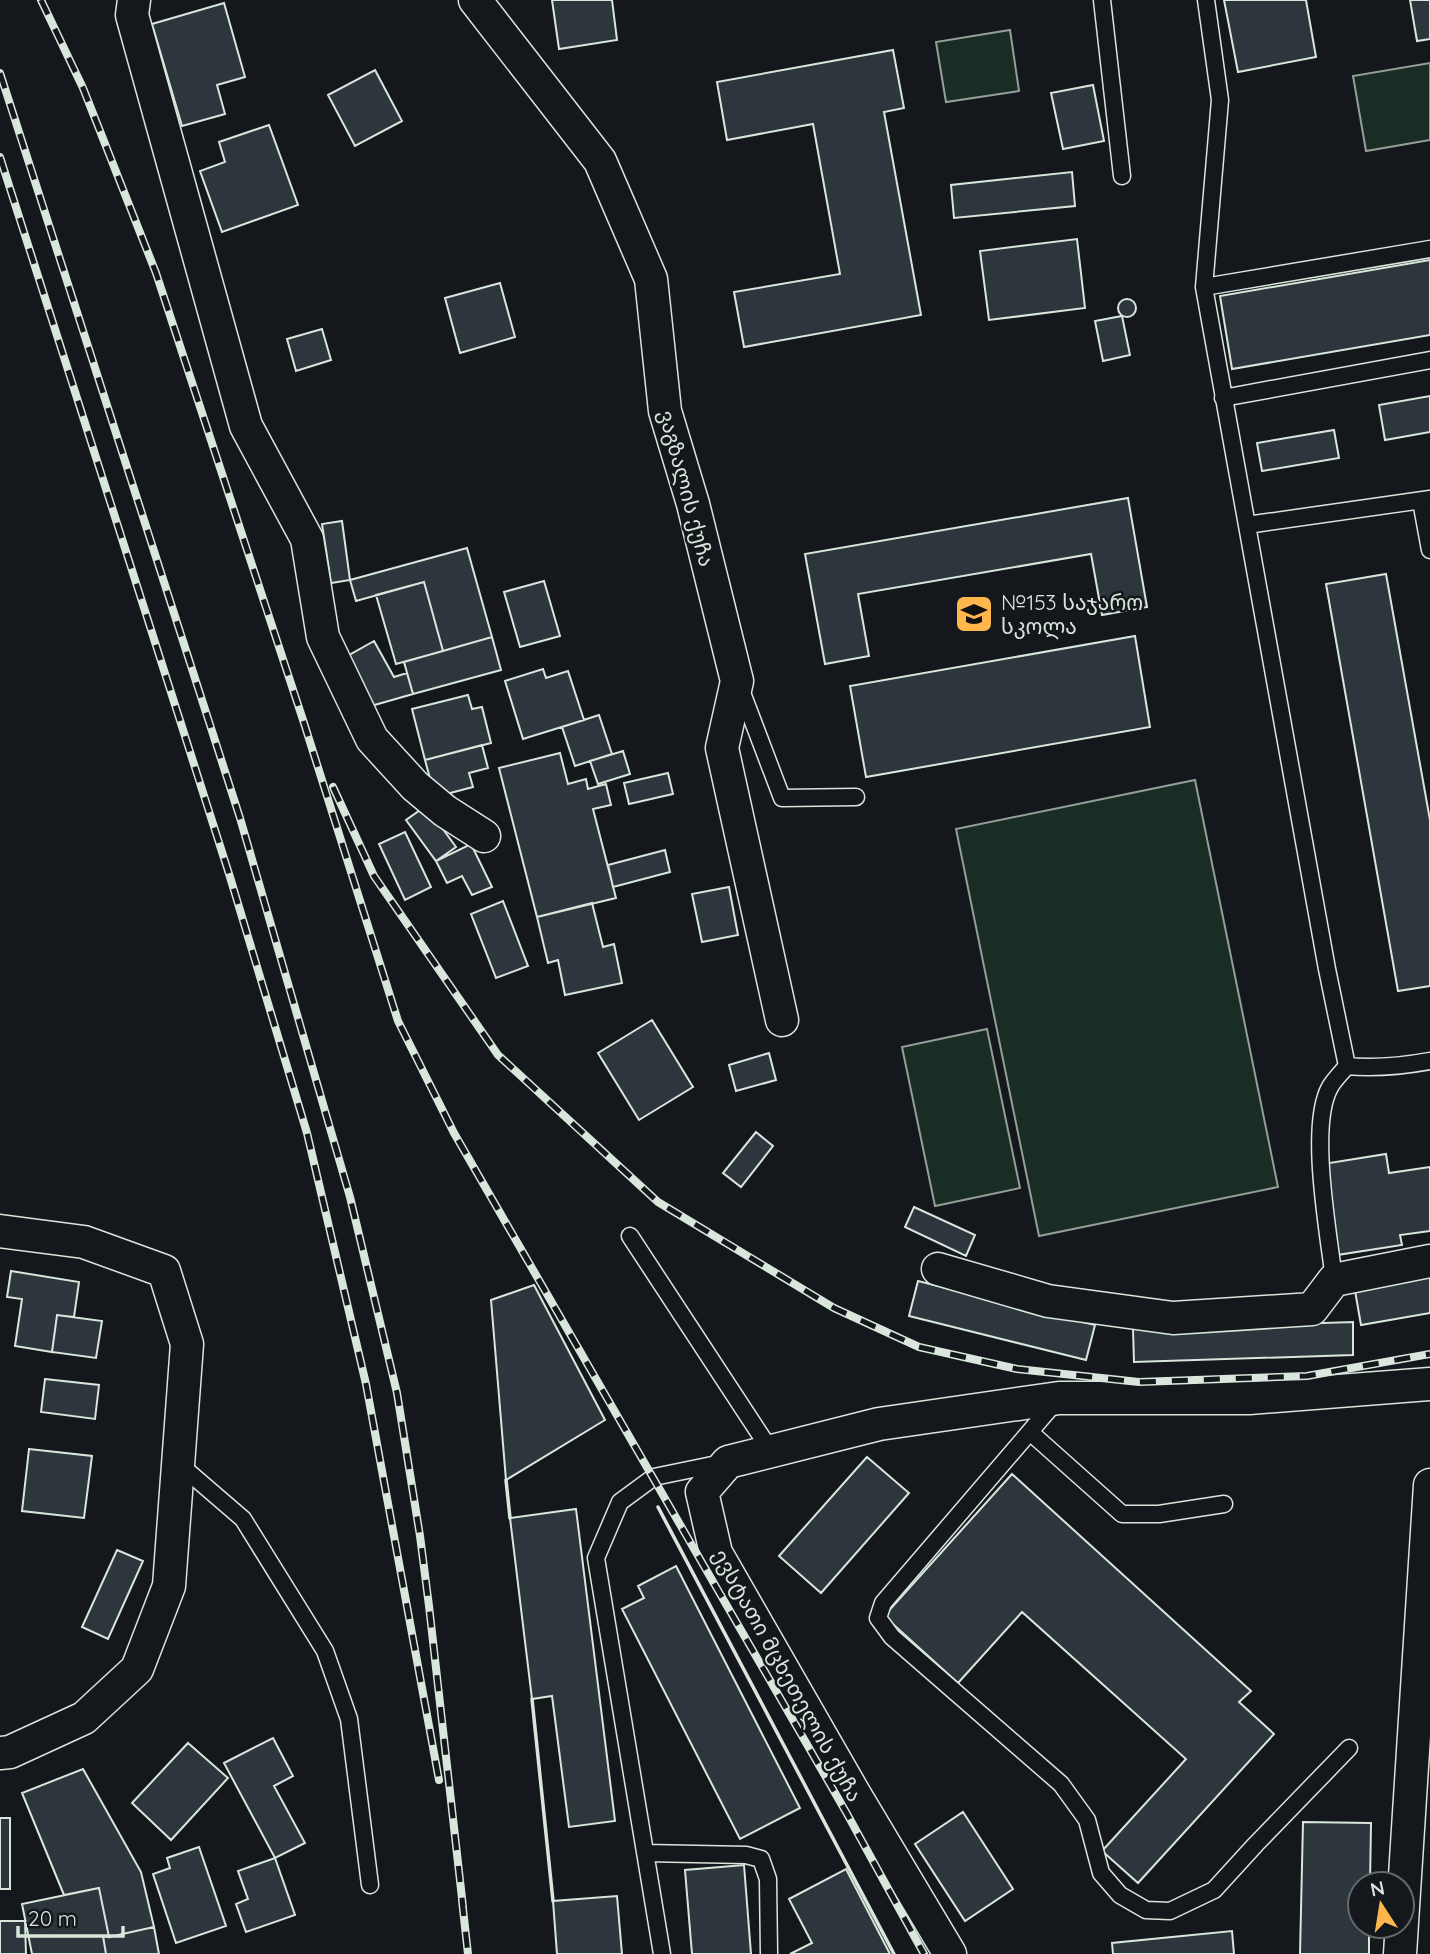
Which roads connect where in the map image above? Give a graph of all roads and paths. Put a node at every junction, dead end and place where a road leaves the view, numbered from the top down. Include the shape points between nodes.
1 (134, 0) edge
2 (475, 0) edge
3 (1102, 0) edge
4 (1206, 0) edge
5 (1122, 176) dead end
6 (1430, 249) edge
7 (1204, 287) junction
8 (1430, 360) edge
9 (1223, 398) junction
10 (1425, 500) edge
11 (1247, 525) junction
12 (1430, 550) edge
13 (737, 681) junction
14 (856, 797) dead end
15 (484, 836) dead end
16 (782, 1020) dead end
17 (1430, 1061) edge
18 (1347, 1066) junction
19 (0, 1231) edge
20 (630, 1236) dead end
21 (1430, 1261) edge
22 (938, 1269) dead end
23 (1334, 1280) junction
24 (1430, 1384) edge
25 (1059, 1398) junction
26 (1030, 1432) junction
27 (771, 1451) junction
28 (728, 1462) junction
29 (178, 1463) junction
30 (1430, 1485) edge
31 (1224, 1504) dead end
32 (1349, 1748) dead end
33 (0, 1753) edge
34 (646, 1853) junction
35 (370, 1885) dead end
36 (663, 1954) edge
37 (769, 1954) edge
38 (950, 1954) edge
39 (1400, 1954) edge

1 - 15 street via 132,15 246,426 306,539 323,637 372,739 415,786
2 - 13 street, ვაგზალის ქუჩა via 600,161 651,279 665,411
3 - 5 lane
4 - 7 lane via 1220,100
6 - 7 lane
7 - 9 lane
8 - 9 lane
9 - 11 lane
10 - 11 lane
10 - 12 lane
11 - 18 lane
13 - 14 lane via 782,798
13 - 16 street, ვაგზალის ქუჩა via 722,748
17 - 18 lane
18 - 23 lane via 1329,1088 1322,1110 1320,1158
19 - 29 street via 84,1242 164,1271 187,1344
20 - 27 lane
21 - 23 street
22 - 23 street via 1048,1301 1172,1318 1312,1309
24 - 25 street via 1249,1398
25 - 26 lane
25 - 27 street via 879,1424
26 - 31 lane via 1122,1514 1159,1514
26 - 32 lane via 883,1603 878,1618 892,1637 1061,1784 1087,1820 1101,1873 1120,1895 1146,1910 1170,1911 1214,1890
27 - 28 street
28 - 34 lane via 654,1477 620,1503 596,1558
28 - 38 street, ევსტათი მცხეთელის ქუჩა via 702,1492 716,1553
29 - 33 street via 169,1587 138,1669 84,1718
29 - 35 lane via 243,1519 325,1651 349,1718
30 - 39 street
34 - 36 lane
34 - 37 lane via 761,1859 768,1879

